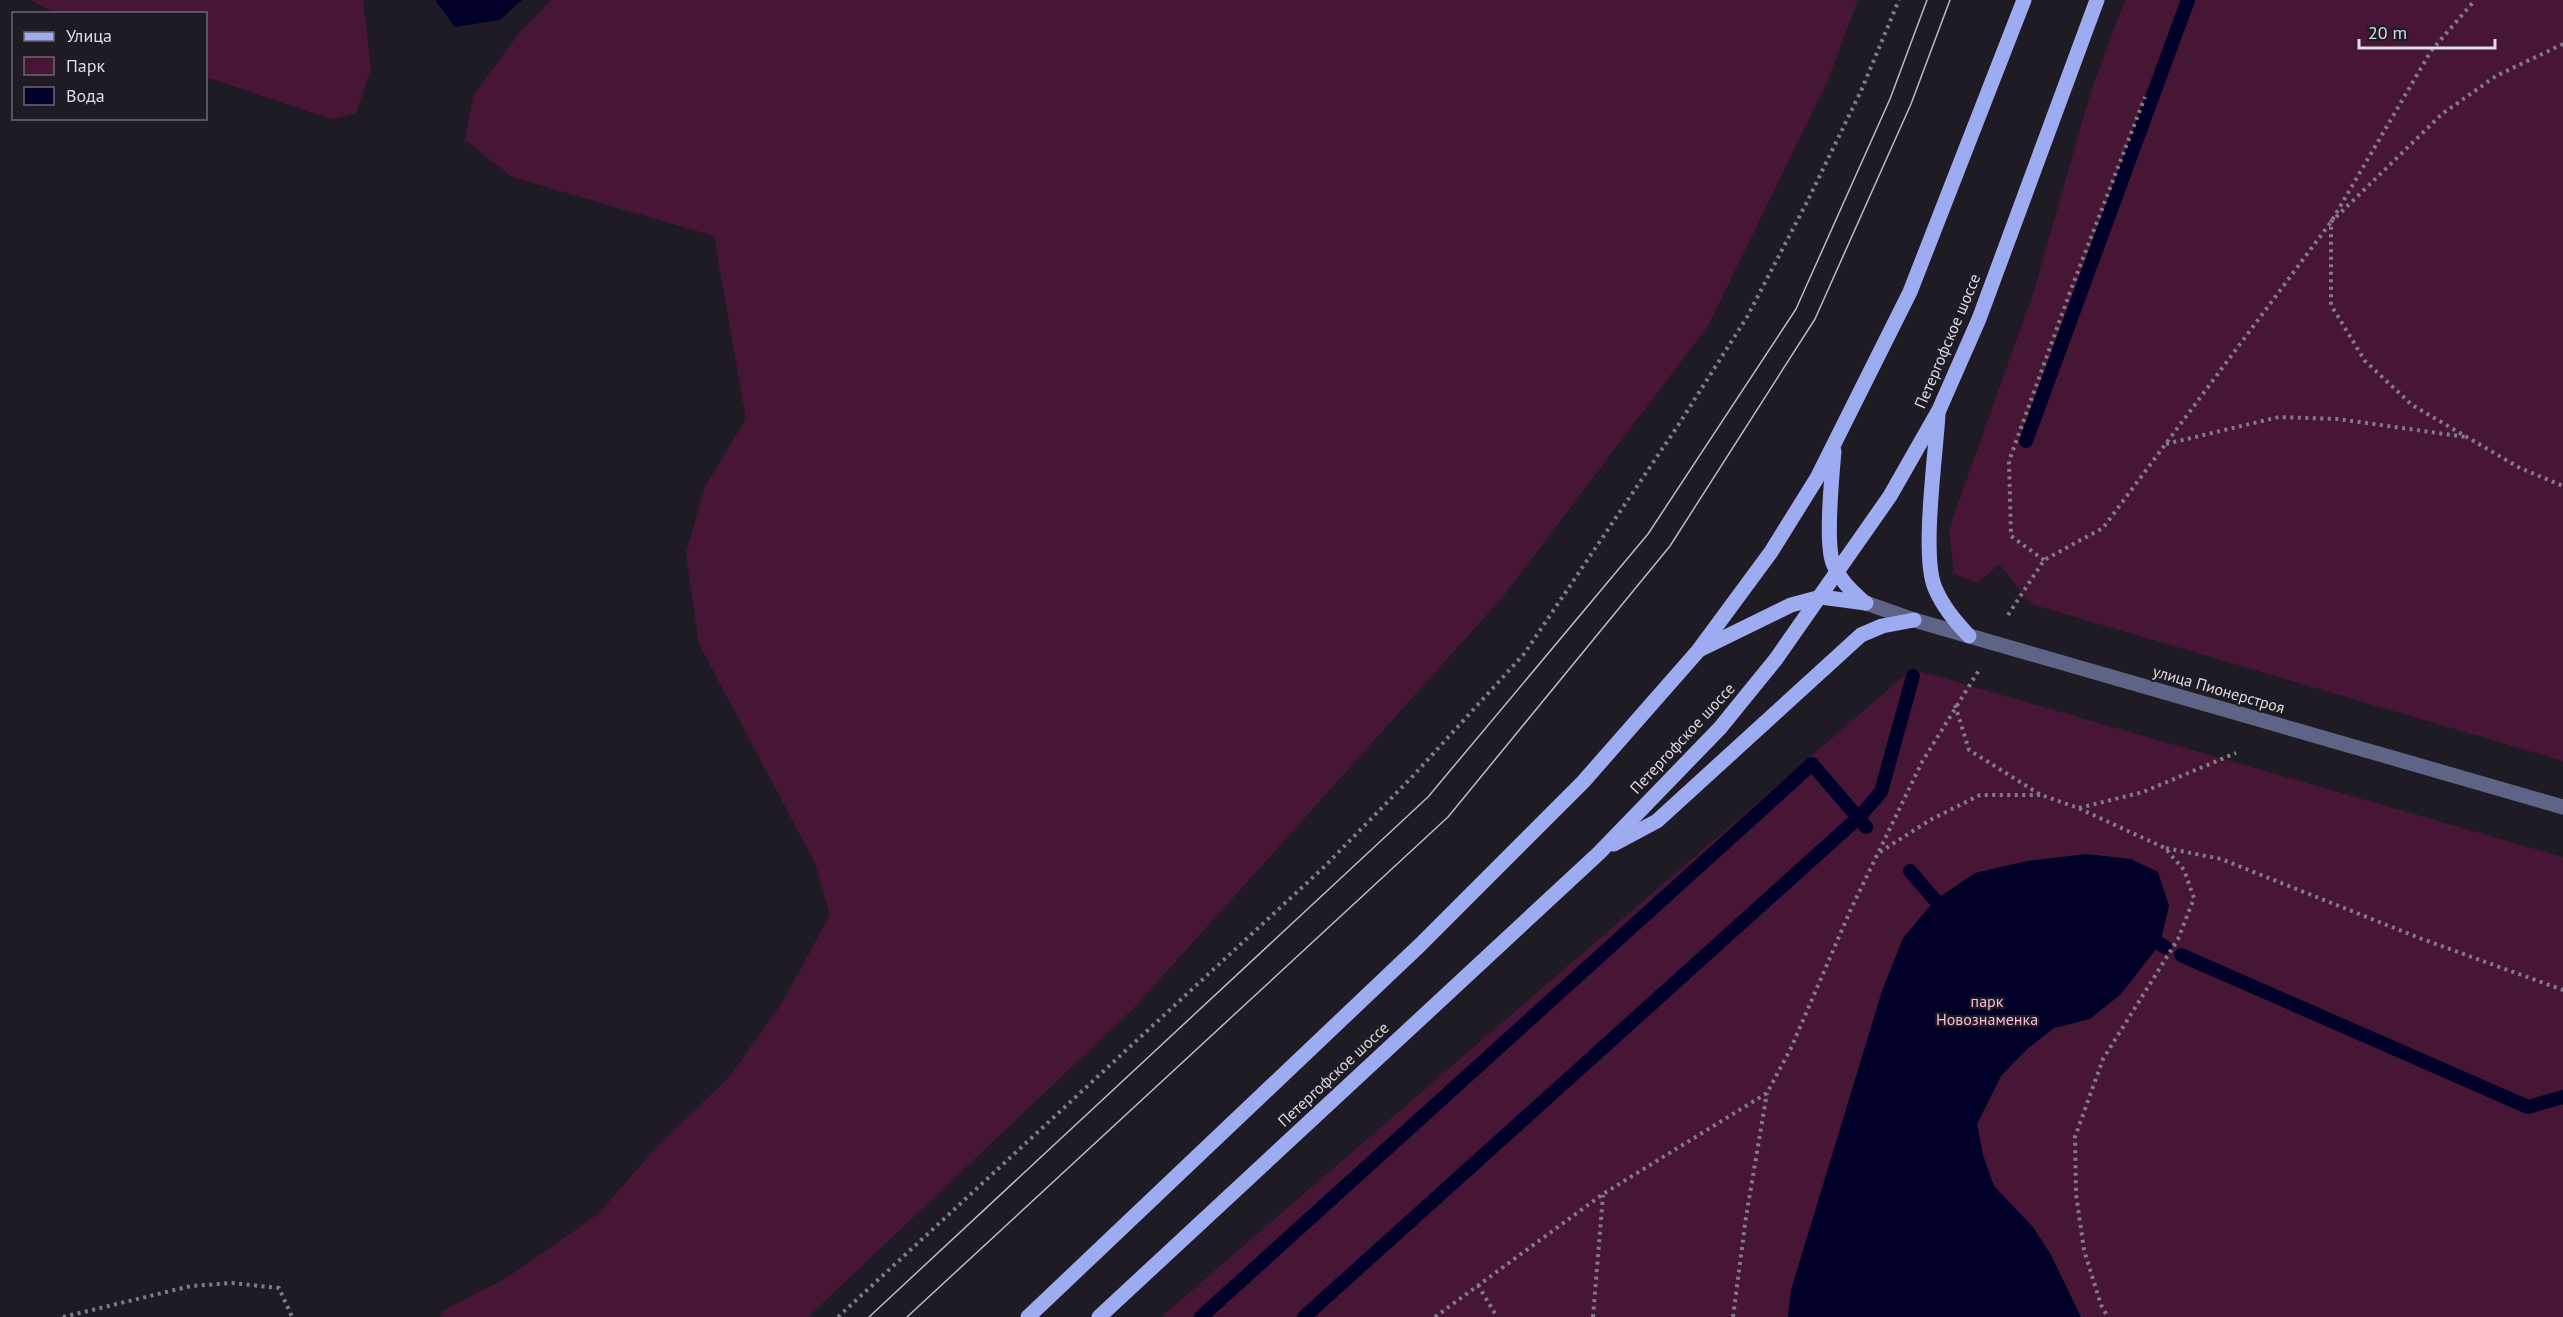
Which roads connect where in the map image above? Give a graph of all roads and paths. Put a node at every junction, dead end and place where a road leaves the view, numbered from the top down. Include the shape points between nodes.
1 (1899, 0) edge
2 (2024, 0) edge
3 (2097, 0) edge
4 (2475, 0) edge
5 (2563, 44) edge
6 (2145, 97) dead end
7 (2331, 222) junction
8 (1939, 410) junction
9 (2468, 437) junction
10 (1835, 442) junction
11 (2165, 444) junction
12 (2563, 486) edge
13 (2044, 560) junction
14 (1838, 573) junction
15 (1821, 597) junction
16 (1866, 603) junction
17 (1914, 620) junction
18 (2004, 620) dead end
19 (1969, 636) junction
20 (1698, 651) junction
21 (1981, 665) dead end
22 (1955, 705) junction
23 (2236, 753) dead end
24 (2041, 795) junction
25 (2563, 807) edge
26 (2078, 808) junction
27 (2165, 848) junction
28 (1599, 853) junction
29 (1878, 853) junction
30 (2563, 990) edge
31 (1767, 1093) junction
32 (1603, 1194) junction
33 (1478, 1285) junction
34 (63, 1317) edge
35 (292, 1317) edge
36 (838, 1317) edge
37 (1028, 1317) edge
38 (1099, 1317) edge
39 (1435, 1317) edge
40 (1497, 1317) edge
41 (1593, 1317) edge
42 (1733, 1317) edge
43 (2108, 1317) edge

1 - 36 path via 1862,91 1747,317 1524,654 1323,868
2 - 10 main road, Петергофское шоссе via 1910,292
3 - 8 main road, Петергофское шоссе via 1979,319
4 - 7 path via 2431,51
5 - 7 path via 2496,76 2442,114
6 - 13 path via 2009,461 2011,536
7 - 9 path via 2331,304 2365,361 2412,405
7 - 11 path
8 - 14 main road, Петергофское шоссе via 1890,496
8 - 19 main road via 1929,553 1934,585 1947,611
9 - 11 path via 2338,419 2278,417
9 - 12 path via 2520,468
10 - 14 main road via 1830,546
10 - 20 main road, Петергофское шоссе via 1771,552
11 - 13 path via 2103,528
13 - 18 path
14 - 15 main road, Петергофское шоссе
14 - 16 main road via 1845,585
15 - 16 main road
15 - 20 main road via 1791,605
15 - 28 main road, Петергофское шоссе via 1720,728
16 - 17 street, улица Пионерстроя
17 - 19 street, улица Пионерстроя
17 - 28 main road via 1861,635 1657,821
19 - 25 street, улица Пионерстроя
20 - 37 main road, Петергофское шоссе via 1583,782 1420,945
21 - 22 path
22 - 24 path via 1969,750
22 - 29 path
23 - 26 path via 2143,792
24 - 26 path
24 - 29 path via 1980,795
26 - 27 path
27 - 30 path via 2221,858 2422,939
27 - 43 path via 2184,870 2194,898 2178,939 2103,1059 2075,1137 2076,1194 2084,1250
28 - 38 main road, Петергофское шоссе
29 - 31 path
31 - 32 path
31 - 42 path
32 - 33 path
32 - 41 path
33 - 39 path
33 - 40 path
34 - 35 path via 191,1286 232,1283 279,1288

